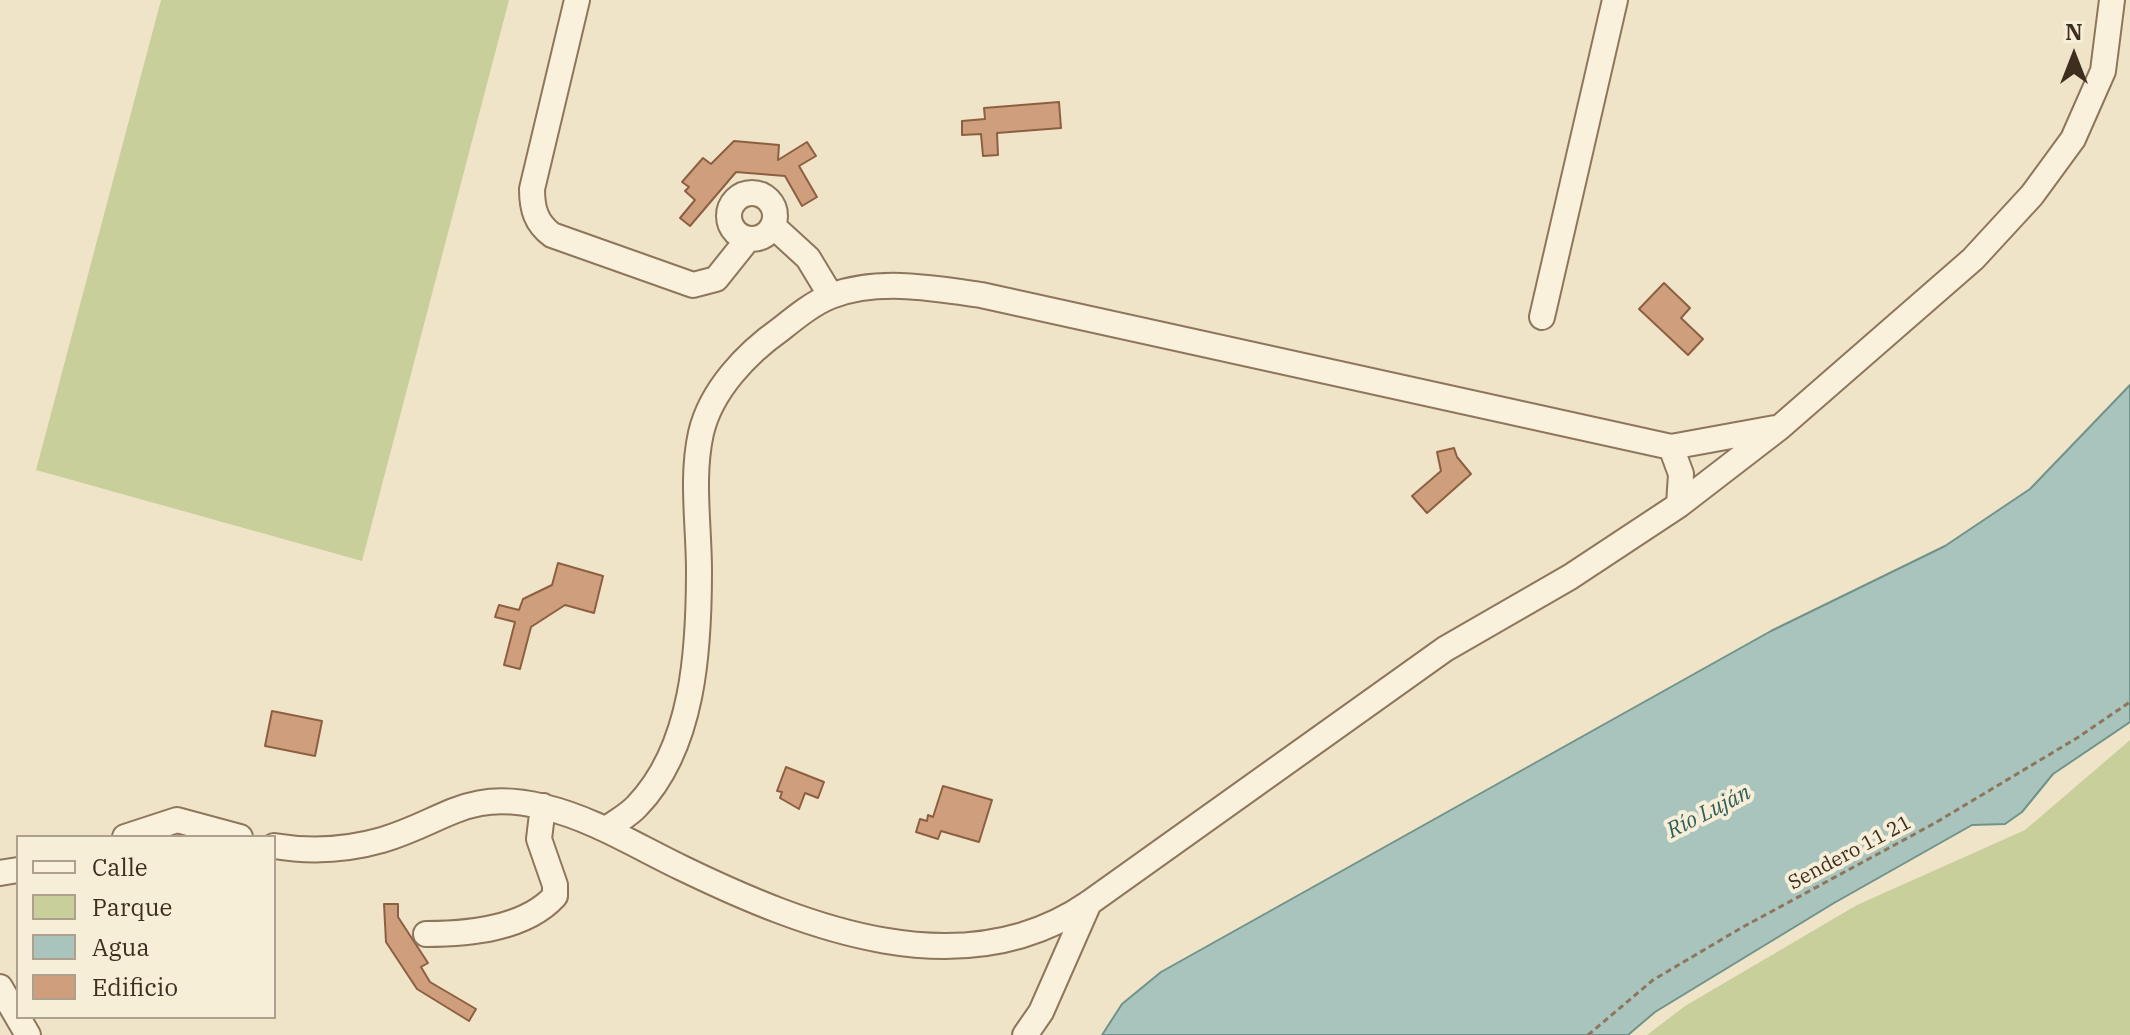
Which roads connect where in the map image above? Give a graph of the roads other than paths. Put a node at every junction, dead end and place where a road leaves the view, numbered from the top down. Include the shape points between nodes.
1 (577, 0) edge
2 (1615, 0) edge
3 (2112, 0) edge
4 (773, 226) junction
5 (748, 239) junction
6 (831, 296) junction
7 (1542, 317) dead end
8 (1779, 428) junction
9 (1671, 447) junction
10 (1679, 505) junction
11 (543, 806) junction
12 (608, 828) junction
13 (131, 835) edge
14 (234, 835) edge
15 (276, 846) edge
16 (1089, 903) junction
17 (426, 934) dead end
18 (0, 987) edge
19 (16, 1014) edge
20 (1025, 1035) edge

1 - 5 street via 532,189 541,227 693,285 716,279
2 - 7 street
3 - 8 street via 2103,71 2073,139 2032,195 1973,259
4 - 5 street via 763,237
4 - 5 street via 775,210 766,198 744,194 733,204 729,218 735,231
4 - 6 street via 808,258
6 - 9 street via 893,286 981,295
6 - 12 street via 760,343 715,398 701,430 695,473 699,573 688,703 655,780 637,807
8 - 9 street
8 - 10 street
9 - 10 street via 1681,474
10 - 16 street via 1570,577 1445,649
11 - 12 street
11 - 15 street via 480,802 384,839 338,849
11 - 17 street via 539,839 555,885 555,896 545,907 465,934
12 - 16 street via 680,867 799,918 898,942 992,943 1035,934
13 - 14 street via 177,820
16 - 20 street via 1041,1012
18 - 19 street

